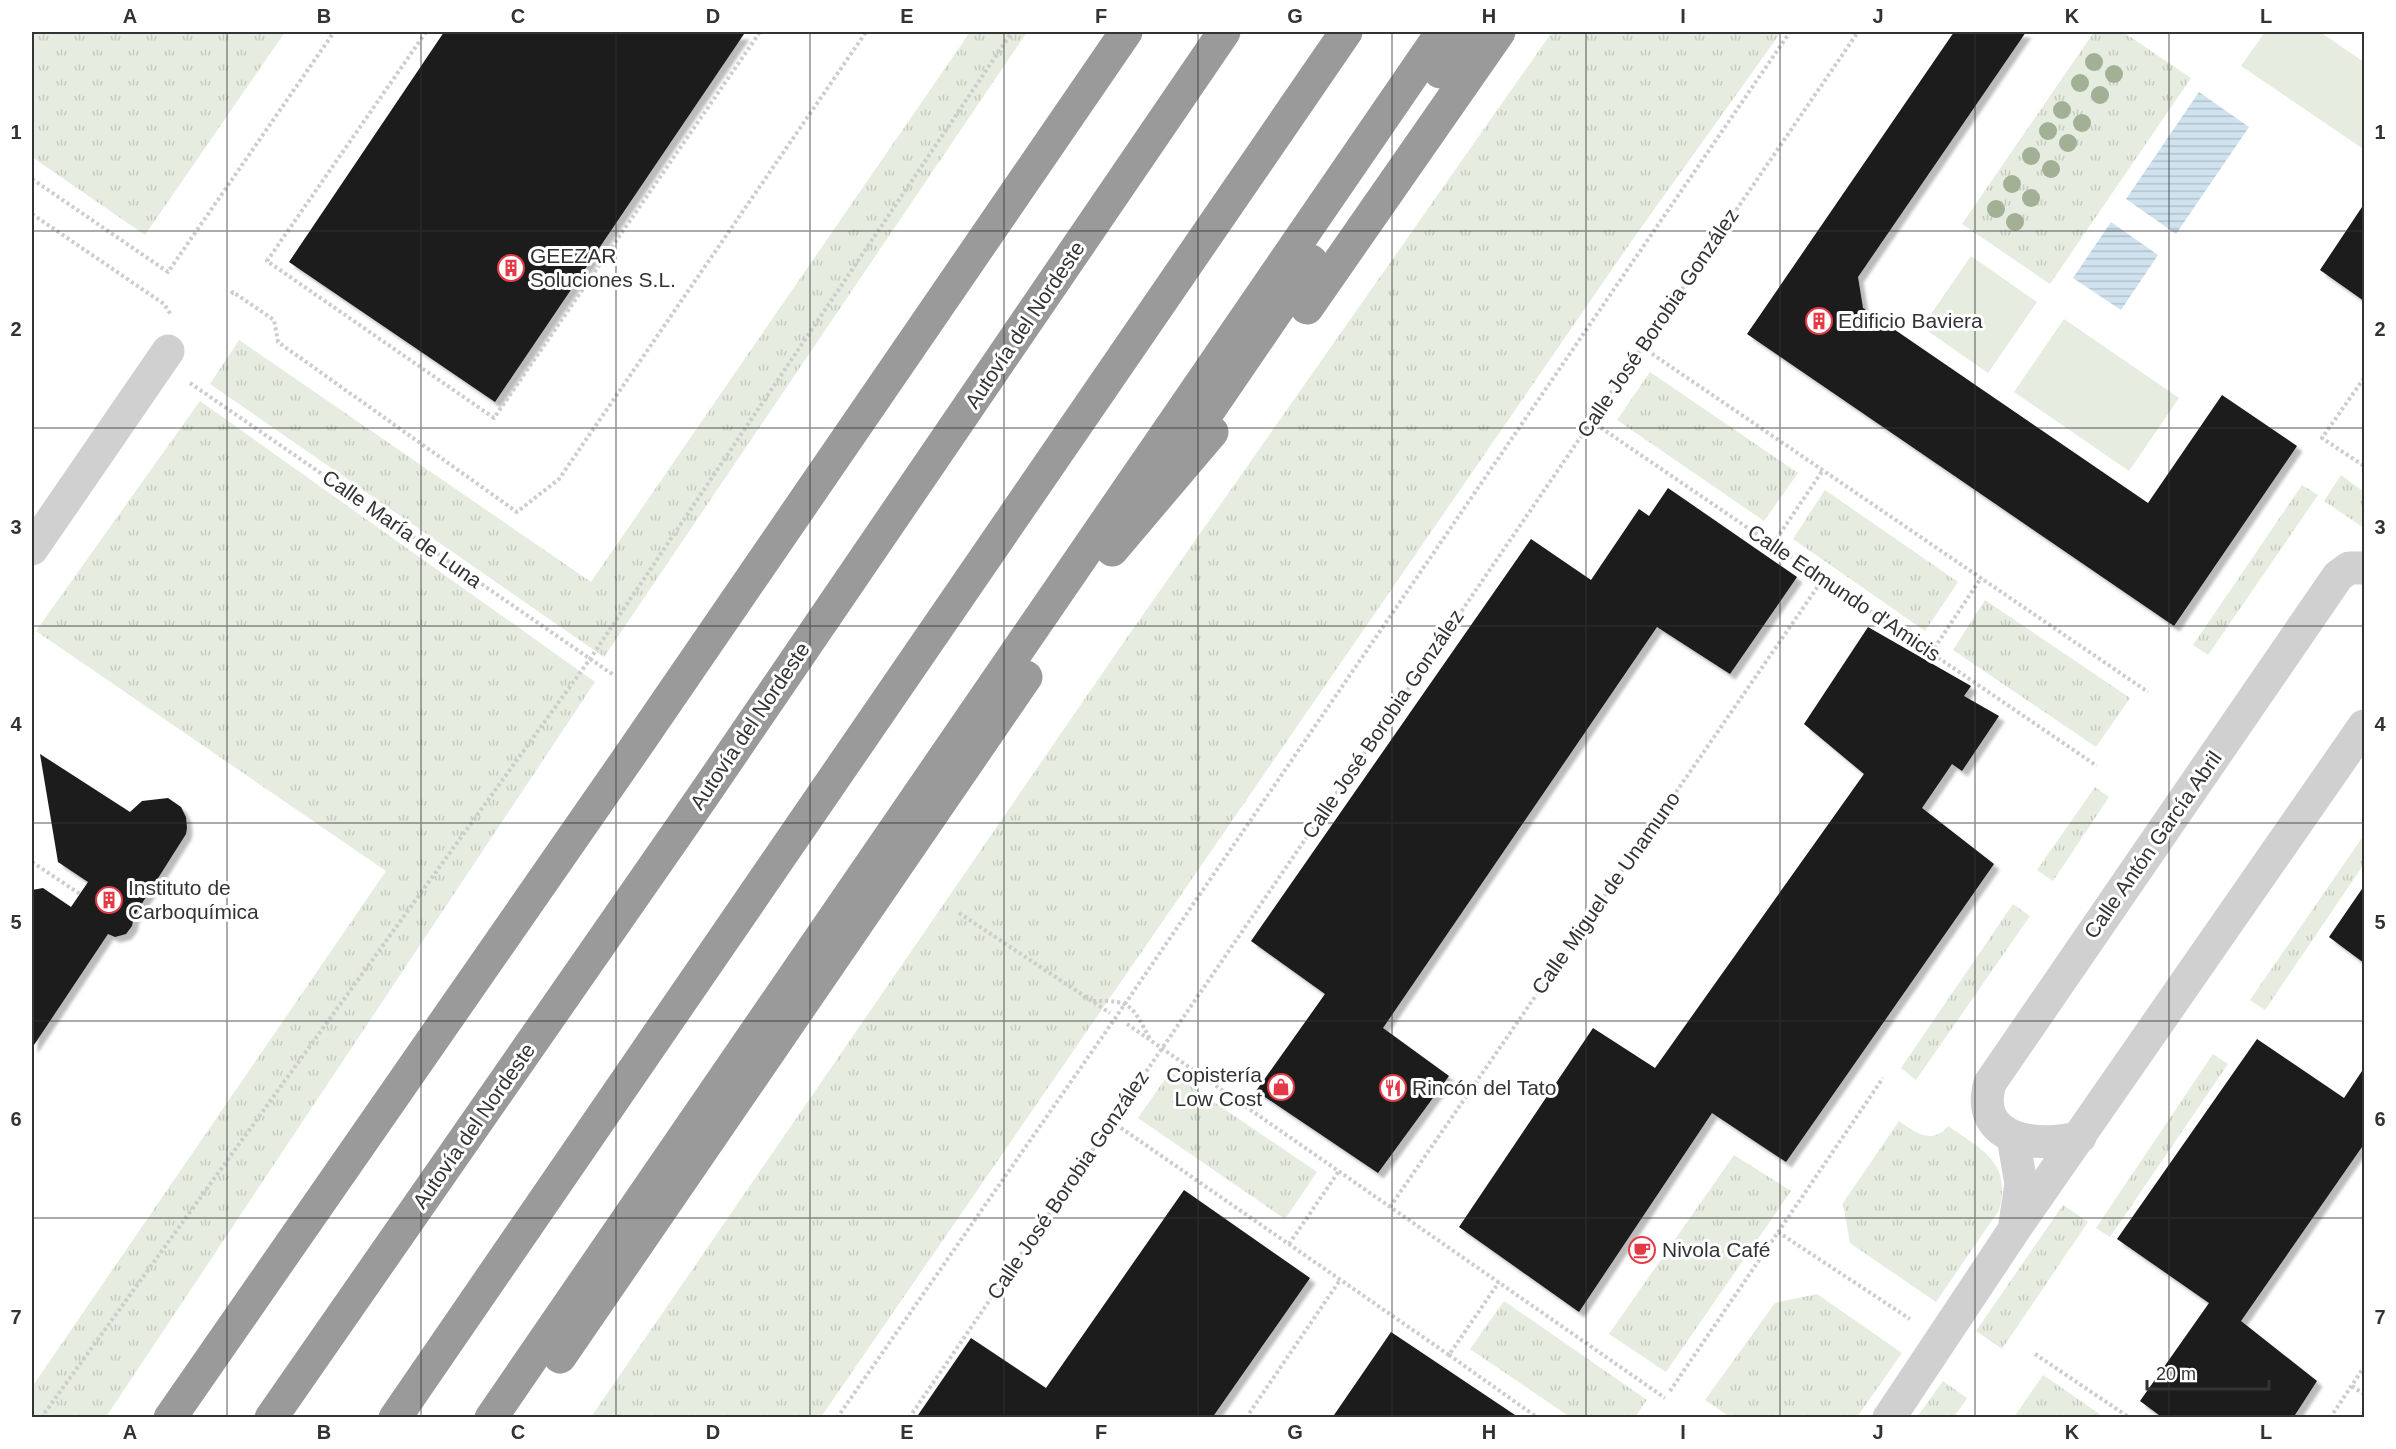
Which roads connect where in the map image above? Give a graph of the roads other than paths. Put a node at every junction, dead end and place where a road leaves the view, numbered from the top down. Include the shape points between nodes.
1 (1126, 32) edge
2 (1224, 32) edge
3 (1346, 32) edge
4 (1442, 32) edge
5 (1468, 32) edge
6 (1499, 32) edge
7 (171, 337) road end
8 (32, 549) edge
9 (1112, 550) junction
10 (2364, 568) edge
11 (2364, 726) edge
12 (2013, 1137) junction
13 (2080, 1137) junction
14 (2014, 1230) junction
15 (170, 1418) edge
16 (272, 1418) edge
17 (395, 1418) edge
18 (491, 1418) edge
19 (518, 1418) edge
20 (1889, 1418) edge

1 - 15 highway via 622,768
2 - 16 highway, Autovía del Nordeste via 703,796
3 - 17 highway
4 - 18 highway
5 - 9 highway
6 - 9 highway via 1261,374
7 - 8 street
9 - 19 highway
10 - 12 street, Calle Antón García Abril via 2349,568 2338,576 1998,1069 1986,1098 1987,1112 1991,1121
11 - 13 street
12 - 13 street, Calle Antón García Abril via 2052,1144
12 - 14 street via 2021,1184
13 - 14 street
14 - 20 street

